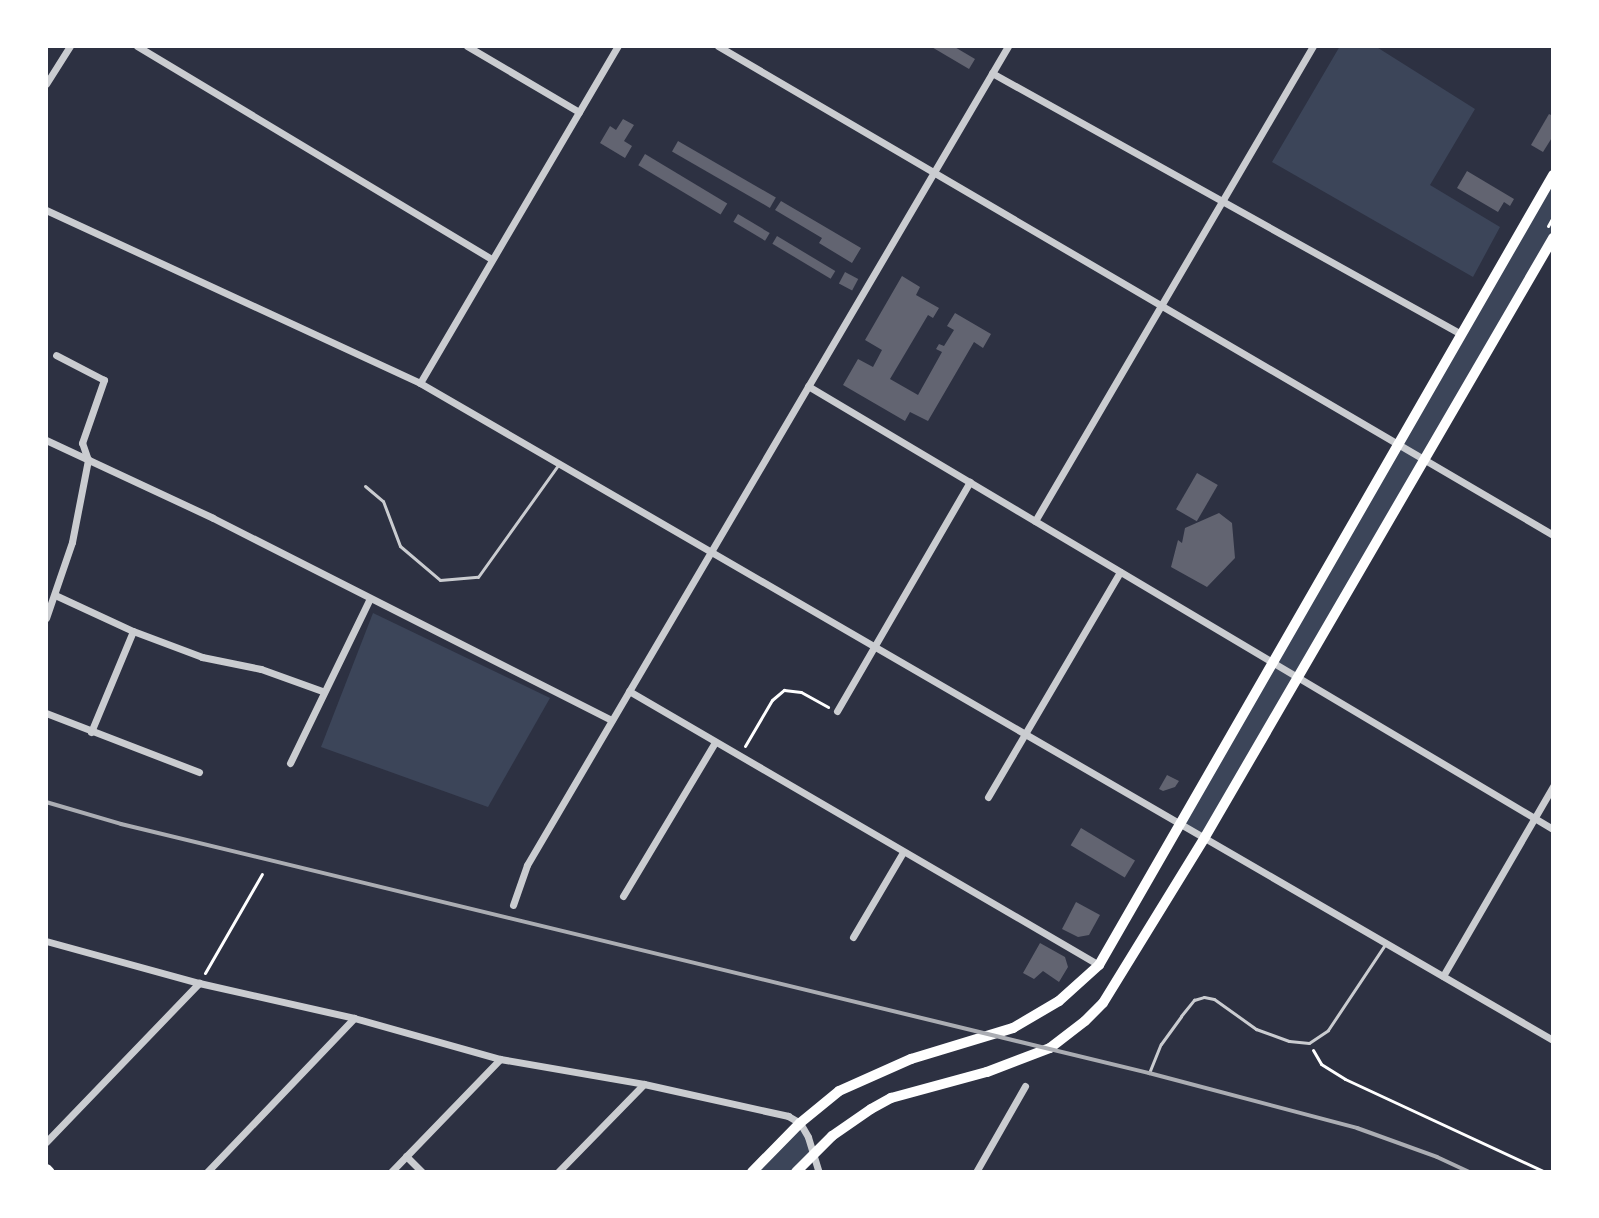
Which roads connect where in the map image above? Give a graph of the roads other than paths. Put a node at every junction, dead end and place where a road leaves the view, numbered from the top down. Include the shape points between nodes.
1 (70, 46) edge
2 (137, 46) edge
3 (467, 46) edge
4 (618, 46) edge
5 (718, 46) edge
6 (1008, 46) edge
7 (1313, 46) edge
8 (992, 73) junction
9 (47, 79) edge
10 (579, 112) junction
11 (934, 172) junction
12 (1553, 175) edge
13 (1222, 202) junction
14 (46, 210) edge
15 (1553, 238) edge
16 (492, 259) junction
17 (1162, 306) junction
18 (1461, 334) junction
19 (56, 355) dead end
20 (420, 383) junction
21 (808, 386) junction
22 (46, 440) edge
23 (1397, 444) junction
24 (88, 460) junction
25 (1424, 460) junction
26 (559, 464) junction
27 (970, 482) junction
28 (365, 486) dead end
29 (1035, 521) junction
30 (1553, 535) edge
31 (711, 551) junction
32 (1120, 572) junction
33 (55, 595) junction
34 (370, 598) junction
35 (46, 618) edge
36 (133, 631) junction
37 (875, 646) junction
38 (1273, 664) junction
39 (1297, 679) junction
40 (322, 691) junction
41 (629, 691) junction
42 (837, 711) road end
43 (46, 713) edge
44 (612, 720) junction
45 (91, 732) junction
46 (1025, 733) junction
47 (715, 742) junction
48 (290, 763) dead end
49 (199, 772) dead end
50 (1553, 786) edge
51 (988, 797) dead end
52 (1535, 818) junction
53 (1181, 823) junction
54 (1553, 829) edge
55 (1205, 837) junction
56 (903, 852) junction
57 (623, 896) dead end
58 (513, 905) dead end
59 (853, 937) dead end
60 (46, 941) edge
61 (1386, 943) junction
62 (1099, 965) junction
63 (1443, 976) junction
64 (199, 983) junction
65 (354, 1018) junction
66 (1553, 1040) edge
67 (500, 1059) junction
68 (1149, 1073) dead end
69 (644, 1084) junction
70 (1025, 1086) dead end
71 (800, 1123) junction
72 (46, 1142) edge
73 (813, 1155) junction
74 (406, 1156) junction
75 (207, 1172) edge
76 (391, 1172) edge
77 (422, 1172) edge
78 (558, 1172) edge
79 (752, 1172) edge
80 (796, 1172) edge
81 (819, 1172) edge
82 (976, 1172) edge

1 - 9 street
2 - 16 street
3 - 10 street
4 - 10 street
5 - 11 street
6 - 8 street
7 - 13 street
8 - 11 street
8 - 13 street
10 - 16 street
11 - 17 street
11 - 21 street
12 - 18 main road
13 - 17 street
13 - 18 street
14 - 20 street
15 - 25 main road
16 - 20 street
17 - 23 street
17 - 29 street
18 - 23 main road
19 - 24 street via 104,380 82,443
20 - 26 street
21 - 27 street
21 - 31 street
22 - 24 street
23 - 25 street
23 - 38 main road
24 - 33 street
24 - 34 street
25 - 30 street
25 - 39 main road
26 - 28 lane via 478,577 440,580 400,546 383,501
26 - 31 street
27 - 29 street
27 - 37 street
29 - 32 street
31 - 37 street
31 - 41 street
32 - 38 street
32 - 46 street
33 - 35 street
33 - 36 street
34 - 40 street
34 - 44 street
36 - 40 street
36 - 45 street
37 - 42 street
37 - 46 street
38 - 39 street
38 - 53 main road
39 - 52 street
39 - 55 main road
40 - 48 street
41 - 44 street
41 - 47 street
43 - 45 street
44 - 58 street via 527,865
45 - 49 street
46 - 51 street
46 - 53 street
47 - 56 street
47 - 57 street
50 - 52 street
52 - 54 street
52 - 63 street
53 - 55 street
53 - 62 main road
55 - 61 street
55 - 73 main road via 1118,982 1066,1038 1021,1060 891,1098 855,1118
56 - 59 street
56 - 62 street
60 - 64 street
61 - 63 street
61 - 68 lane via 1328,1030 1309,1043 1256,1029 1204,997 1194,1000 1181,1016
62 - 71 main road via 1013,1028 862,1079
63 - 66 street
64 - 65 street
64 - 72 street
65 - 67 street
65 - 75 street
67 - 69 street
67 - 74 street
69 - 71 street
69 - 78 street
70 - 82 street
71 - 73 street
71 - 79 main road
73 - 80 main road
73 - 81 street
74 - 76 street
74 - 77 street

